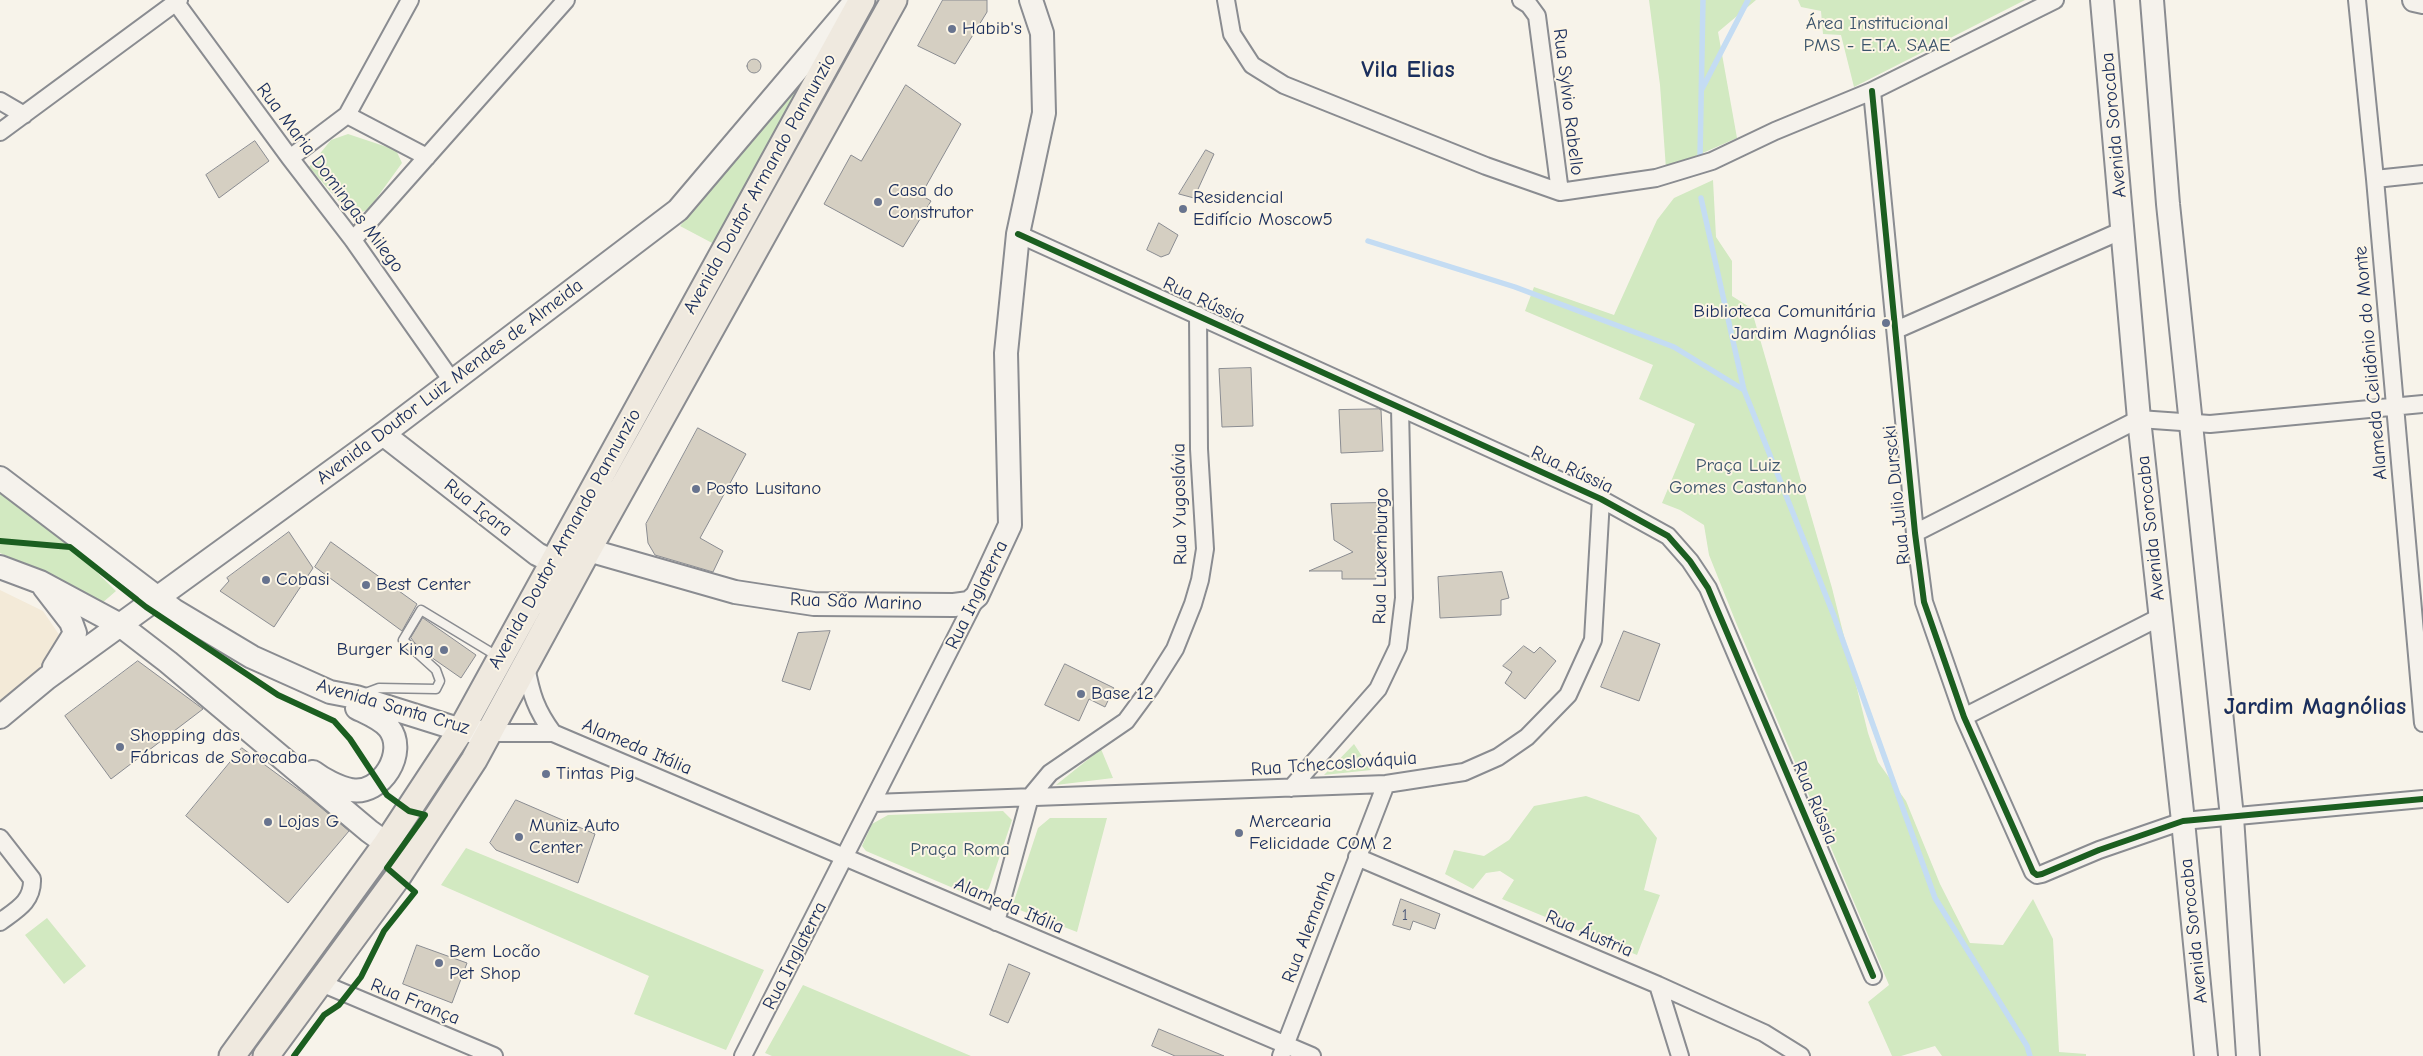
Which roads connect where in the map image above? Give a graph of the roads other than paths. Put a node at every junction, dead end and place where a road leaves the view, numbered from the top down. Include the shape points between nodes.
1 (410, 0) edge
2 (566, 0) edge
3 (856, 0) edge
4 (862, 0) edge
5 (894, 0) edge
6 (1031, 0) edge
7 (1226, 0) edge
8 (1521, 0) edge
9 (2055, 0) edge
10 (2102, 0) edge
11 (2152, 0) edge
12 (2357, 0) edge
13 (2414, 0) edge
14 (177, 1) edge
15 (2423, 2) edge
16 (1872, 90) junction
17 (0, 101) edge
18 (24, 115) junction
19 (347, 115) junction
20 (0, 132) edge
21 (427, 157) junction
22 (290, 158) junction
23 (2423, 174) edge
24 (2376, 179) junction
25 (1560, 192) junction
26 (2124, 230) junction
27 (1018, 234) junction
28 (353, 240) junction
29 (1198, 315) junction
30 (1896, 330) junction
31 (452, 381) junction
32 (2423, 404) edge
33 (2394, 406) junction
34 (1400, 408) junction
35 (2140, 419) junction
36 (2191, 424) junction
37 (383, 434) junction
38 (0, 478) edge
39 (1601, 499) junction
40 (1915, 533) junction
41 (584, 558) junction
42 (553, 562) junction
43 (0, 567) edge
44 (40, 582) junction
45 (977, 596) junction
46 (158, 599) junction
47 (2417, 600) edge
48 (2160, 617) junction
49 (120, 625) junction
50 (501, 658) junction
51 (168, 662) junction
52 (526, 666) junction
53 (47, 678) junction
54 (330, 692) junction
55 (356, 697) junction
56 (0, 716) edge
57 (1964, 717) junction
58 (2423, 723) edge
59 (461, 730) junction
60 (553, 733) junction
61 (489, 734) junction
62 (1386, 784) junction
63 (1291, 788) junction
64 (1030, 797) junction
65 (2423, 799) edge
66 (874, 803) junction
67 (2232, 817) junction
68 (2183, 821) junction
69 (0, 838) edge
70 (386, 844) junction
71 (846, 857) junction
72 (1357, 857) junction
73 (408, 860) junction
74 (0, 922) edge
75 (996, 922) junction
76 (1872, 976) dead end
77 (321, 983) junction
78 (1658, 985) junction
79 (1283, 1050) edge
80 (232, 1056) edge
81 (266, 1056) edge
82 (494, 1056) edge
83 (743, 1056) edge
84 (1312, 1056) edge
85 (1680, 1056) edge
86 (1801, 1056) edge
87 (2206, 1056) edge
88 (2248, 1056) edge

1 - 19 street
2 - 21 street
3 - 31 street, Avenida Doutor Luiz Mendes de Almeida via 678,210
4 - 42 main road, Avenida Doutor Armando Pannunzio
5 - 41 main road, Avenida Doutor Armando Pannunzio
6 - 27 street, Rua Inglaterra via 1042,33 1044,113
7 - 25 street via 1232,34 1252,65 1284,85 1486,166
8 - 25 street, Rua Sylvio Rabello via 1537,16
9 - 16 street
10 - 26 street, Avenida Sorocaba
11 - 36 street via 2168,204
12 - 24 street, Alameda Celidônio do Monte
13 - 15 street
14 - 18 street
14 - 22 street, Rua Maria Domingas Milego
16 - 25 street via 1687,170 1656,178
16 - 30 street, Rua Julio Durscki
17 - 18 street
18 - 20 street
19 - 21 street
19 - 22 street
21 - 28 street
22 - 28 street, Rua Maria Domingas Milego
23 - 24 street
24 - 33 street, Alameda Celidônio do Monte
26 - 30 street
26 - 35 street, Avenida Sorocaba
27 - 29 street, Rua Rússia
27 - 45 street, Rua Inglaterra via 1006,353 1010,525
28 - 31 street, Rua Maria Domingas Milego
29 - 34 street, Rua Rússia
29 - 64 street, Rua Yugoslávia via 1204,549 1193,604 1175,649 1126,721 1050,773
30 - 40 street, Rua Julio Durscki
31 - 37 street, Avenida Doutor Luiz Mendes de Almeida
32 - 33 street
33 - 36 street
33 - 47 street, Alameda Celidônio do Monte
34 - 39 street, Rua Rússia
34 - 63 street, Rua Luxemburgo via 1404,598 1398,647 1378,689
35 - 36 street
35 - 40 street
35 - 48 street, Avenida Sorocaba
36 - 67 street
37 - 42 street, Rua Içara via 536,554
37 - 46 street, Avenida Doutor Luiz Mendes de Almeida
38 - 46 street, Avenida Santa Cruz
39 - 62 street, Rua Tchecoslováquia via 1593,640 1568,695 1527,737 1498,756 1464,772
39 - 76 street, Rua Rússia via 1668,536 1708,588
40 - 57 street, Rua Julio Durscki via 1924,602
41 - 42 street, Rua Içara via 568,566
41 - 45 street, Rua São Marino via 735,592 814,604 954,605 969,603
41 - 52 main road, Avenida Doutor Armando Pannunzio
42 - 50 main road, Avenida Doutor Armando Pannunzio
43 - 44 street
44 - 49 street
44 - 53 street via 71,622 75,633
45 - 66 street, Rua Inglaterra
46 - 49 street, Avenida Doutor Luiz Mendes de Almeida
46 - 54 street, Avenida Santa Cruz via 252,657
47 - 58 street, Alameda Celidônio do Monte
48 - 57 street
48 - 68 street, Avenida Sorocaba
49 - 51 street
49 - 53 street, Avenida Doutor Luiz Mendes de Almeida
50 - 55 lane via 421,610 403,640 438,673 440,682 436,689 379,688
50 - 59 main road, Avenida Doutor Armando Pannunzio
51 - 54 street via 189,672 319,776 352,790 365,788 388,772 395,759 393,735 383,722
51 - 70 street
52 - 60 street, Alameda Itália via 539,714
52 - 61 main road, Avenida Doutor Armando Pannunzio
53 - 56 street, Avenida Doutor Luiz Mendes de Almeida
54 - 55 street, Avenida Santa Cruz
55 - 59 street, Avenida Santa Cruz
57 - 68 street, Rua Julio Durscki via 2037,875
59 - 61 street, Avenida Santa Cruz
59 - 70 main road, Avenida Doutor Armando Pannunzio
60 - 61 street, Alameda Itália
60 - 71 street, Alameda Itália
61 - 73 main road, Avenida Doutor Armando Pannunzio
62 - 63 street, Rua Tchecoslováquia
62 - 72 street, Rua Alemanha
63 - 64 street, Rua Tchecoslováquia
64 - 66 street, Rua Tchecoslováquia
64 - 75 street, Rua Yugoslávia
65 - 67 street
66 - 71 street, Rua Inglaterra
67 - 68 street
67 - 88 street
68 - 87 street, Avenida Sorocaba
69 - 74 street via 32,879 26,902
70 - 73 street
70 - 80 main road, Avenida Doutor Armando Pannunzio
71 - 75 street, Alameda Itália
71 - 83 street, Rua Inglaterra
72 - 78 street, Rua Áustria
72 - 79 street, Rua Alemanha
73 - 77 main road, Avenida Doutor Armando Pannunzio
75 - 79 street, Alameda Itália
77 - 81 main road, Avenida Doutor Armando Pannunzio
77 - 82 street, Rua França
78 - 85 street
78 - 86 street, Rua Áustria via 1764,1033
79 - 84 street, Alameda Itália

